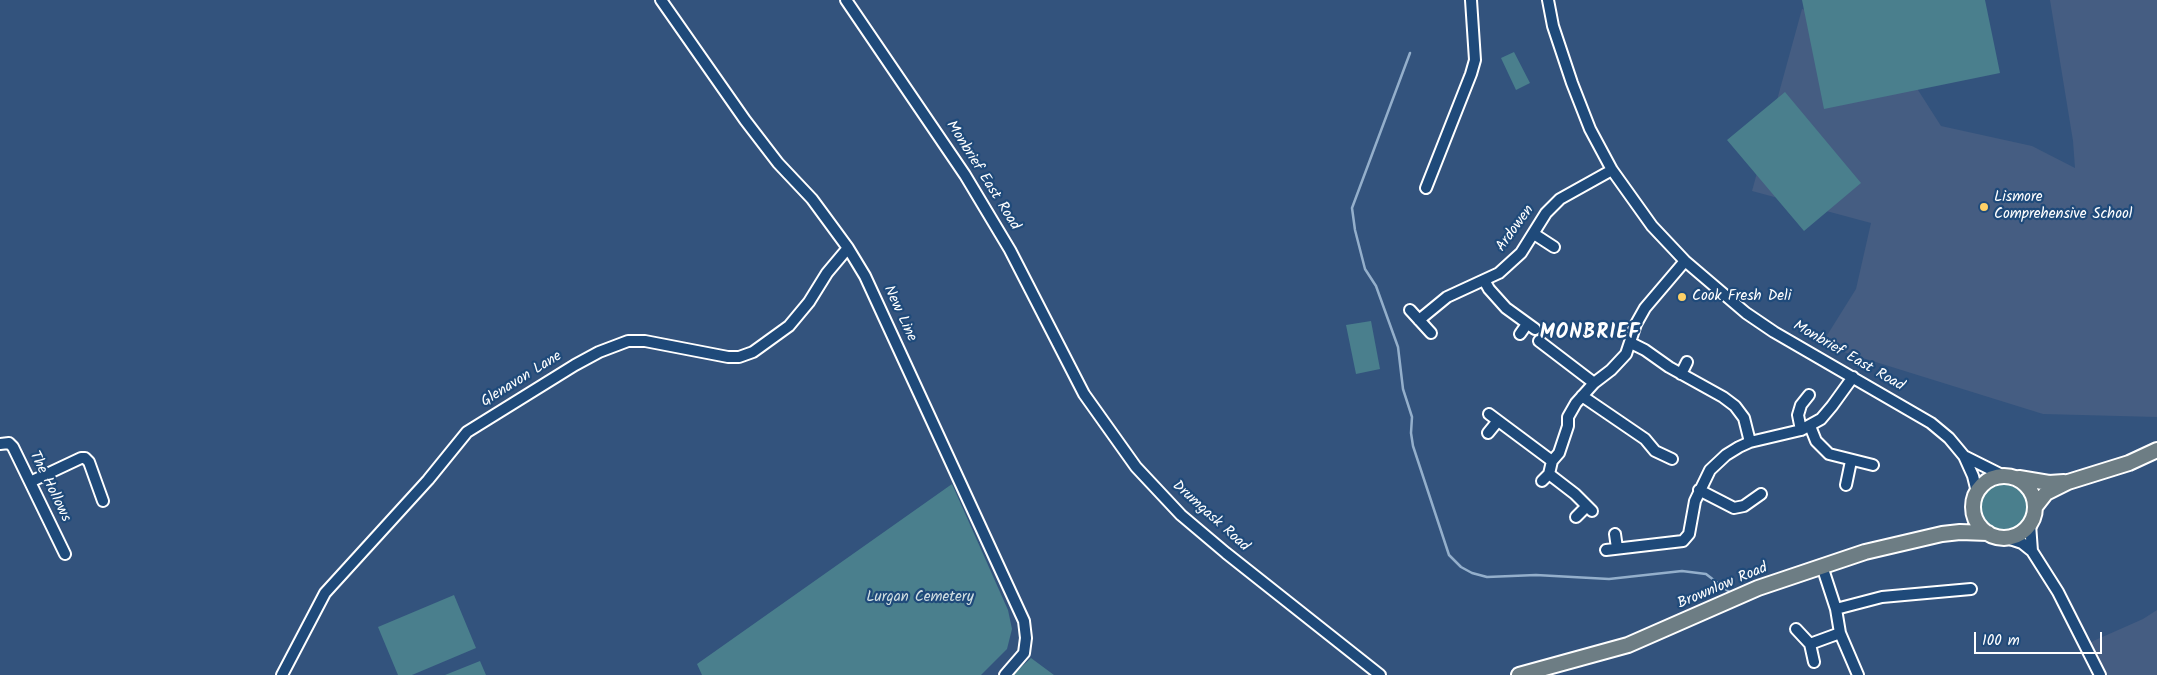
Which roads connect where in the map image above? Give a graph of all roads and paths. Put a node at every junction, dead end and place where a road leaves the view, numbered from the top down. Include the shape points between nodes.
1 (661, 0) edge
2 (846, 0) edge
3 (1471, 0) edge
4 (1548, 0) edge
5 (1612, 170) junction
6 (1426, 188) dead end
7 (1534, 234) junction
8 (1554, 247) dead end
9 (848, 248) junction
10 (1685, 261) junction
11 (1484, 280) junction
12 (1410, 310) dead end
13 (1419, 320) junction
14 (1431, 333) dead end
15 (1520, 334) dead end
16 (1540, 340) dead end
17 (1631, 343) junction
18 (1687, 362) dead end
19 (1681, 374) junction
20 (1075, 378) joint
21 (1853, 378) junction
22 (1594, 383) junction
23 (1809, 395) dead end
24 (1582, 396) junction
25 (1489, 414) dead end
26 (1497, 422) junction
27 (1805, 428) junction
28 (1488, 433) dead end
29 (1750, 442) junction
30 (0, 444) edge
31 (2157, 450) edge
32 (1964, 456) junction
33 (1672, 459) dead end
34 (1851, 460) junction
35 (1552, 461) junction
36 (1873, 465) dead end
37 (2009, 477) junction
38 (30, 482) junction
39 (2068, 482) junction
40 (1846, 485) dead end
41 (1699, 490) junction
42 (1977, 492) junction
43 (1761, 494) dead end
44 (103, 501) dead end
45 (1973, 507) junction
46 (2035, 507) junction
47 (1576, 517) dead end
48 (2030, 524) junction
49 (1615, 534) dead end
50 (1942, 534) junction
51 (1988, 534) junction
52 (2006, 538) junction
53 (1617, 548) junction
54 (1606, 550) dead end
55 (2032, 551) junction
56 (65, 554) dead end
57 (1822, 566) junction
58 (1971, 589) dead end
59 (1836, 609) junction
60 (1796, 630) dead end
61 (1840, 634) junction
62 (1810, 644) junction
63 (1352, 654) junction
64 (1814, 662) dead end
65 (1861, 674) edge
66 (282, 675) edge
67 (1005, 675) edge
68 (1364, 675) edge
69 (1380, 675) edge
70 (1519, 675) edge
71 (2100, 675) edge

1 - 9 street, New Line via 745,120 778,163 812,199
2 - 20 street, Monbrief East Road via 965,174 1010,250
3 - 6 street via 1473,67
4 - 5 street, Monbrief East Road via 1572,83 1590,129
5 - 7 street, Ardowen via 1560,198 1546,213
5 - 10 street, Monbrief East Road via 1652,226
7 - 8 street
7 - 11 street, Ardowen via 1511,263
9 - 66 street, Glenavon Lane via 790,326 753,352 728,357 644,341 628,341 599,352 467,432 428,480 325,593
9 - 67 street, New Line via 870,285 1024,621 1024,653
10 - 17 street via 1645,308
10 - 21 street, Monbrief East Road via 1746,314
11 - 13 street, Ardowen via 1447,297
11 - 15 street via 1506,308 1531,327
12 - 13 street
13 - 14 street
16 - 22 street
17 - 19 street
17 - 22 street via 1619,363
18 - 19 street
19 - 29 street via 1735,406 1744,418
20 - 63 street, Drumgask Road via 1136,467 1181,515
21 - 27 street via 1821,419
21 - 32 street, Monbrief East Road via 1931,422
22 - 24 street
23 - 27 street via 1798,415
24 - 33 street via 1644,439 1655,451
24 - 35 street via 1568,417 1560,453
25 - 26 street
26 - 28 street
26 - 35 street
27 - 29 street
27 - 34 street via 1828,454
29 - 41 street via 1726,455 1710,470
30 - 38 street, The Hollows via 9,443 13,447
31 - 39 main road via 2129,463
32 - 37 street
32 - 42 street, Monbrief East Road
34 - 36 street
34 - 40 street
35 - 47 street via 1545,477 1575,494 1590,509
37 - 39 main road
37 - 42 main road via 1985,482
37 - 46 main road via 2023,482 2032,493
38 - 44 street via 85,458
38 - 56 street, The Hollows
39 - 46 main road via 2046,493
41 - 43 street via 1734,508 1744,506
41 - 53 street via 1689,534 1683,541
42 - 45 main road
45 - 50 main road, Brownlow Road via 1961,524
45 - 51 main road via 1977,522
46 - 48 main road
48 - 52 main road via 2020,534
48 - 55 street
49 - 53 street
50 - 51 main road, Brownlow Road
50 - 57 main road, Brownlow Road
51 - 52 main road
52 - 55 street via 2022,543
53 - 54 street
55 - 71 street via 2058,592
57 - 59 street
57 - 70 main road, Brownlow Road via 1738,597 1628,645
58 - 59 street via 1882,597
59 - 61 street
60 - 62 street
61 - 62 street
61 - 65 street
62 - 64 street
63 - 68 street
63 - 69 street, Drumgask Road

